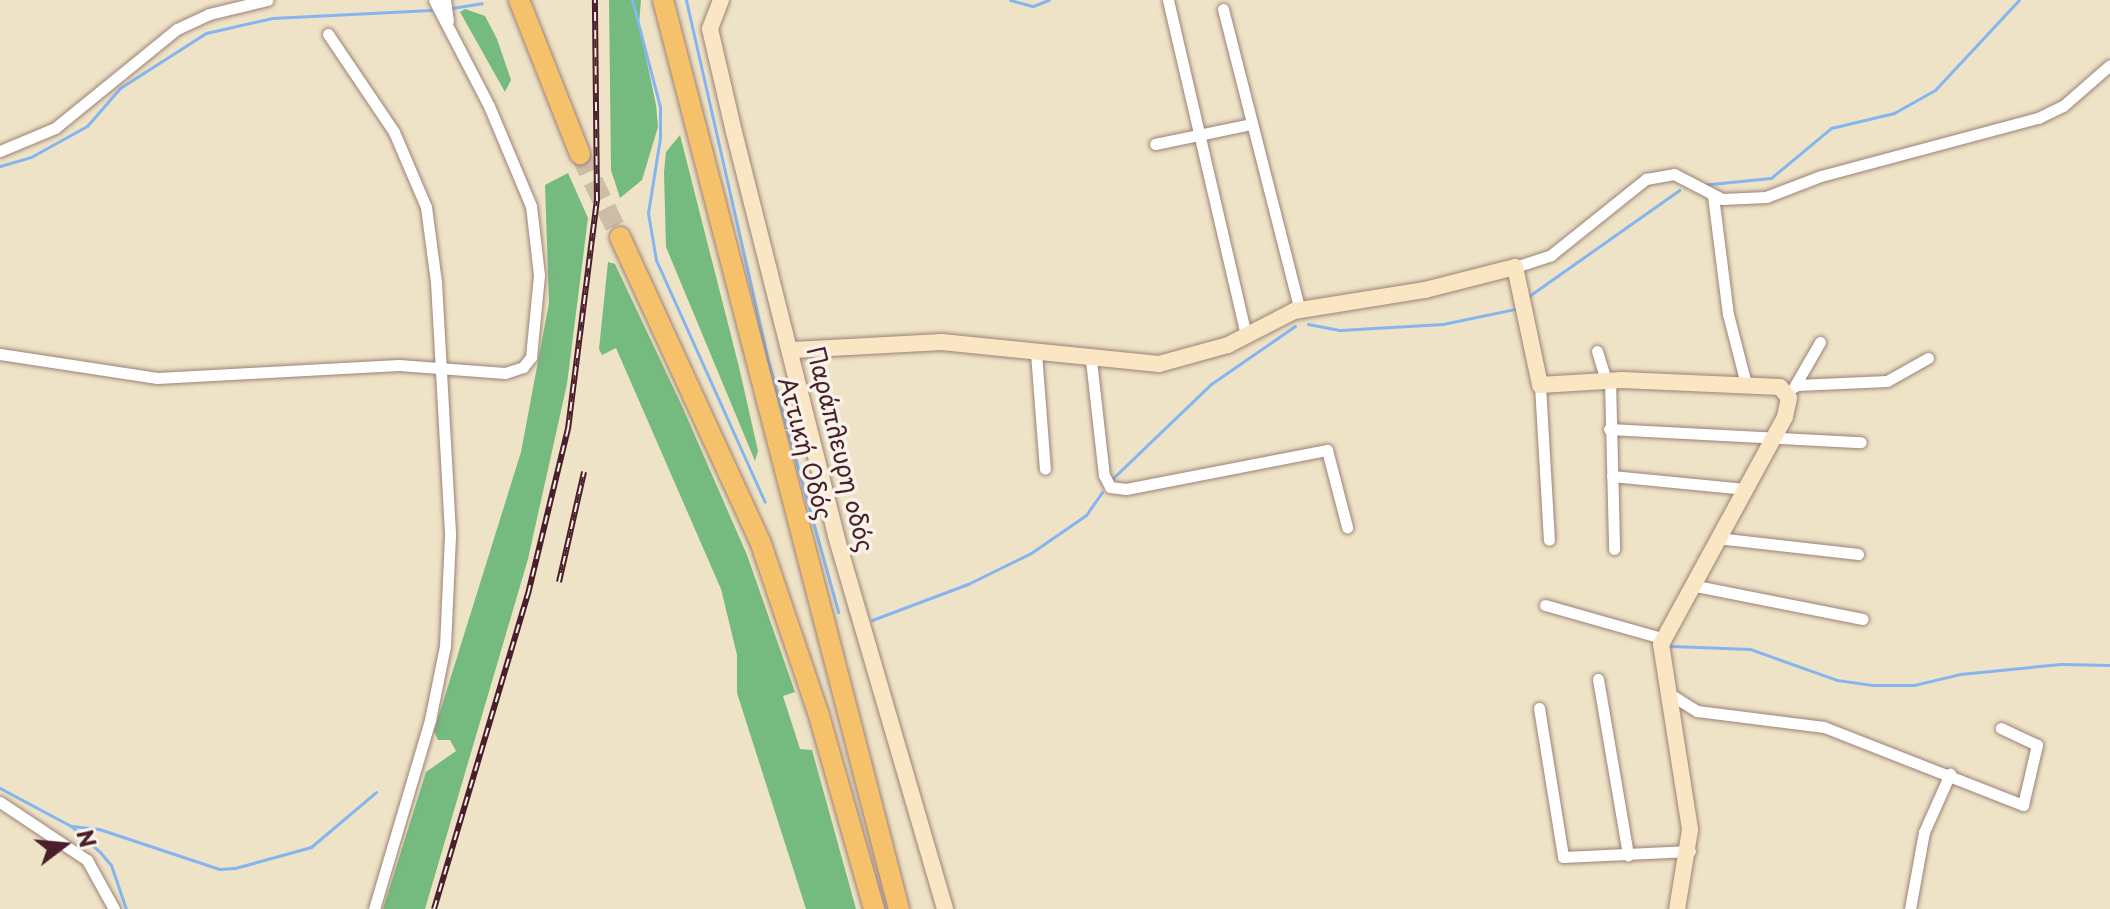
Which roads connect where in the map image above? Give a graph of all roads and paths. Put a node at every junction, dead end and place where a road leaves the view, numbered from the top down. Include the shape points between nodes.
1 (267, 0) edge
2 (434, 0) edge
3 (445, 0) edge
4 (519, 0) edge
5 (663, 0) edge
6 (721, 0) edge
7 (1168, 0) edge
8 (1223, 9) dead end
9 (448, 21) junction
10 (328, 34) dead end
11 (2110, 65) edge
12 (1252, 124) junction
13 (1196, 136) junction
14 (1155, 144) dead end
15 (0, 151) edge
16 (580, 154) tunnel mouth
17 (1713, 196) junction
18 (620, 237) tunnel mouth
19 (1515, 267) junction
20 (1300, 310) junction
21 (1246, 336) junction
22 (1820, 342) dead end
23 (793, 350) junction
24 (1597, 351) dead end
25 (1036, 353) junction
26 (0, 354) edge
27 (1928, 358) dead end
28 (1091, 360) junction
29 (441, 367) junction
30 (1608, 380) junction
31 (1746, 384) junction
32 (1540, 385) junction
33 (1792, 388) junction
34 (1609, 429) junction
35 (1774, 437) junction
36 (1861, 442) dead end
37 (1045, 469) dead end
38 (1612, 476) junction
39 (1745, 489) junction
40 (1347, 527) dead end
41 (1717, 538) junction
42 (1549, 540) dead end
43 (1614, 549) dead end
44 (1858, 554) dead end
45 (1691, 585) junction
46 (1545, 605) dead end
47 (1863, 619) dead end
48 (1662, 638) junction
49 (1598, 679) dead end
50 (1667, 692) junction
51 (1539, 708) dead end
52 (2001, 728) dead end
53 (1950, 774) junction
54 (0, 802) edge
55 (1690, 851) junction
56 (1628, 855) junction
57 (114, 909) edge
58 (374, 909) edge
59 (874, 909) edge
60 (899, 909) edge
61 (945, 909) edge
62 (1677, 909) edge
63 (1910, 909) edge

1 - 15 street via 209,14 177,29 55,128
2 - 9 street
3 - 9 street
4 - 16 highway
5 - 60 highway, Αττική Οδός
6 - 23 street, Παράπλευρη οδός via 712,16 714,47
7 - 13 street
8 - 12 street
9 - 29 street via 527,191 539,275 531,357 523,367 505,373
10 - 29 street via 394,132 426,207
11 - 17 street via 2063,106 2038,118 1821,176 1766,197 1738,201
12 - 13 street
12 - 20 street
13 - 14 street
13 - 21 street
17 - 19 street via 1674,174 1646,179 1551,255
17 - 31 street via 1728,314
18 - 59 highway via 760,541 807,675
19 - 20 street via 1425,290
19 - 32 street
20 - 21 street
21 - 28 street via 1159,364
22 - 33 street
23 - 25 street via 919,342
23 - 61 street, Παράπλευρη οδός via 836,536
24 - 30 street
25 - 28 street
25 - 37 street
26 - 29 street via 157,378
27 - 33 street via 1887,381
28 - 40 street via 1104,475 1110,487 1126,489 1327,450
29 - 58 street via 450,536 445,646 430,720
30 - 31 street
30 - 32 street
30 - 34 street
31 - 33 street
32 - 42 street
33 - 35 street
34 - 35 street
34 - 38 street
35 - 36 street
35 - 39 street
38 - 39 street
38 - 43 street
39 - 41 street
41 - 44 street
41 - 45 street
45 - 47 street
45 - 48 street
46 - 48 street
48 - 50 street
49 - 56 street
50 - 53 street via 1697,711 1824,727
50 - 55 street
51 - 56 street via 1559,850 1569,859
52 - 53 street via 2037,745 2023,805
53 - 63 street via 1924,832
54 - 57 street via 87,860
55 - 56 street
55 - 62 street

